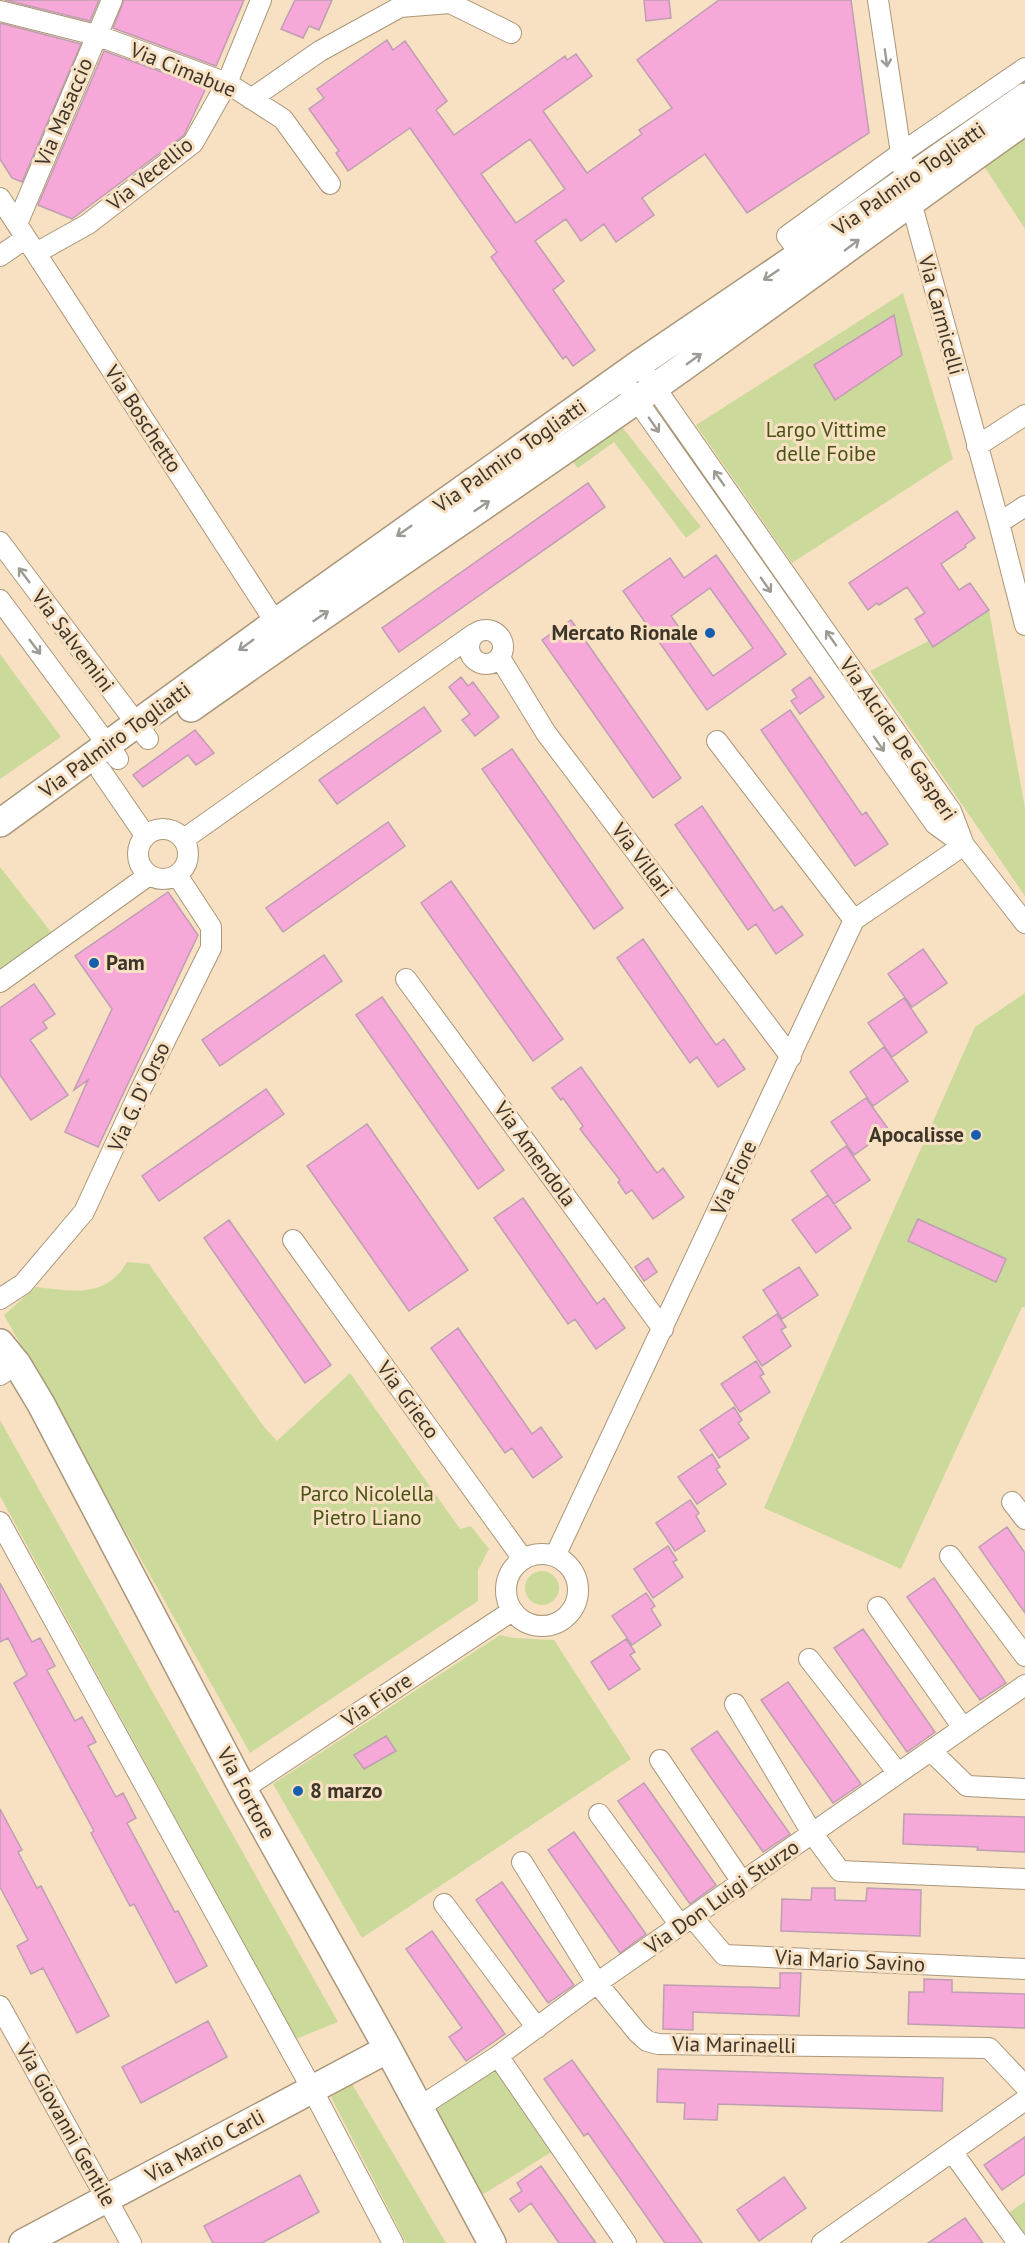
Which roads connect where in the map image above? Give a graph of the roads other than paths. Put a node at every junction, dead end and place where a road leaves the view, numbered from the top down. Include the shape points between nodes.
1 (111, 0) edge
2 (261, 0) edge
3 (878, 0) edge
4 (0, 11) edge
5 (511, 33) dead end
6 (96, 35) junction
7 (1025, 68) edge
8 (227, 84) junction
9 (1025, 97) edge
10 (250, 99) junction
11 (1025, 121) edge
12 (900, 153) junction
13 (330, 184) dead end
14 (908, 190) junction
15 (0, 198) edge
16 (26, 238) junction
17 (0, 256) edge
18 (808, 263) junction
19 (630, 371) junction
20 (646, 394) junction
21 (1025, 416) edge
22 (977, 446) junction
23 (1025, 506) edge
24 (999, 523) junction
25 (0, 542) edge
26 (0, 600) edge
27 (1025, 626) edge
28 (281, 631) junction
29 (142, 732) junction
30 (717, 741) dead end
31 (109, 758) junction
32 (0, 823) edge
33 (145, 835) junction
34 (184, 839) junction
35 (0, 845) edge
36 (964, 845) junction
37 (149, 875) junction
38 (177, 875) junction
39 (854, 920) junction
40 (1025, 923) edge
41 (406, 979) dead end
42 (0, 982) edge
43 (790, 1057) junction
44 (293, 1240) dead end
45 (0, 1299) edge
46 (663, 1329) junction
47 (0, 1343) edge
48 (8, 1370) edge
49 (1012, 1502) dead end
50 (1025, 1519) edge
51 (0, 1522) edge
52 (555, 1556) junction
53 (950, 1556) dead end
54 (523, 1559) junction
55 (878, 1607) dead end
56 (512, 1611) junction
57 (1025, 1656) edge
58 (810, 1659) dead end
59 (1025, 1685) edge
60 (735, 1704) dead end
61 (963, 1728) junction
62 (931, 1751) junction
63 (660, 1760) dead end
64 (898, 1773) junction
65 (1025, 1788) edge
66 (243, 1790) junction
67 (598, 1814) dead end
68 (812, 1833) junction
69 (522, 1862) dead end
70 (1025, 1879) edge
71 (742, 1882) junction
72 (444, 1904) dead end
73 (686, 1921) junction
74 (1025, 1969) edge
75 (597, 1983) junction
76 (0, 2006) edge
77 (537, 2028) junction
78 (388, 2049) junction
79 (498, 2056) junction
80 (1025, 2086) edge
81 (312, 2089) junction
82 (1025, 2100) edge
83 (418, 2108) junction
84 (953, 2153) junction
85 (107, 2198) junction
86 (23, 2243) edge
87 (131, 2243) edge
88 (393, 2243) edge
89 (492, 2243) edge
90 (626, 2243) edge
91 (822, 2243) edge
92 (1018, 2243) edge

1 - 6 street, Via Masaccio
2 - 8 street, Via Vecellio
3 -> 12 street, Via Carmicelli
4 - 6 street, Via Cimabue
5 - 10 street via 450,3 400,7 320,51
6 - 8 street, Via Cimabue
6 - 16 street, Via Masaccio
7 - 12 street
8 - 10 street, Via Cimabue
8 - 16 street, Via Vecellio via 193,143 88,224
9 - 14 street, Via Palmiro Togliatti
10 - 13 street, Via Cimabue via 283,119
11 - 14 street, Via Palmiro Togliatti
12 - 14 street, Via Carmicelli
12 - 18 street via 788,236
14 - 18 street, Via Palmiro Togliatti
14 - 22 street, Via Carmicelli
15 - 16 street, Via Boschetto
16 - 17 street, Via Vecellio
16 - 28 street, Via Boschetto
18 -> 19 street, Via Palmiro Togliatti
20 -> 18 street, Via Palmiro Togliatti
19 - 20 street, Via Alcide De Gasperi
19 -> 28 street, Via Palmiro Togliatti
28 -> 20 street, Via Palmiro Togliatti
20 - 36 street, Via Alcide De Gasperi via 935,824
21 - 22 street
22 - 24 street, Via Carmicelli
23 - 24 street
24 - 27 street, Via Carmicelli
29 -> 25 street, Via Salvemini
26 -> 31 street, Via Salvemini
28 - 29 street, Via Palmiro Togliatti
29 - 31 street, Via Palmiro Togliatti
30 - 39 street
31 - 32 street, Via Palmiro Togliatti
31 - 33 street
31 - 35 street, Via Palmiro Togliatti
33 - 34 street via 163,828
33 - 37 street via 137,852 142,869
34 - 38 street via 188,860
34 - 43 street, Via Villari via 474,634 489,630 502,638 500,658 546,733
36 - 39 street
36 - 40 street, Via Alcide De Gasperi
37 - 38 street via 156,879
37 - 42 street
38 - 45 street, Via G. D' Orso via 211,927 211,948 84,1212 23,1284
39 - 43 street, Via Fiore
41 - 46 street, Via Amendola
43 - 46 street, Via Fiore
44 - 54 street, Via Grieco
46 - 52 street, Via Fiore
47 - 48 street, Via Fortore
48 - 66 street, Via Fortore via 41,1404
49 - 50 street
51 - 81 street
52 - 54 street via 544,1554
52 - 56 street via 566,1562 578,1583 578,1596 567,1617 556,1624 532,1626
53 - 57 street
54 - 56 street via 507,1579 505,1589
55 - 61 street
56 - 66 street, Via Fiore
58 - 64 street
59 - 61 street, Via Don Luigi Sturzo
60 - 68 street
61 - 62 street, Via Don Luigi Sturzo
62 - 64 street, Via Don Luigi Sturzo
62 - 65 street via 967,1786
63 - 71 street
64 - 68 street, Via Don Luigi Sturzo
66 - 78 street, Via Fortore
67 - 73 street, Via Mario Savino
68 - 70 street via 840,1871
68 - 71 street, Via Don Luigi Sturzo
69 - 75 street, Via Marinaelli
71 - 73 street, Via Don Luigi Sturzo
72 - 77 street
73 - 74 street, Via Mario Savino via 724,1955
73 - 75 street, Via Don Luigi Sturzo
75 - 77 street, Via Don Luigi Sturzo
75 - 80 street, Via Marinaelli via 638,2033 658,2044 989,2048
76 - 85 street, Via Giovanni Gentile
77 - 79 street, Via Don Luigi Sturzo
78 - 81 street, Via Mario Carli
78 - 83 street, Via Fortore
79 - 83 street, Via Don Luigi Sturzo
79 - 90 street
81 - 85 street, Via Mario Carli
81 - 88 street
82 - 84 street
83 - 89 street, Via Fortore
84 - 91 street
84 - 92 street
85 - 86 street, Via Mario Carli
85 - 87 street, Via Giovanni Gentile

